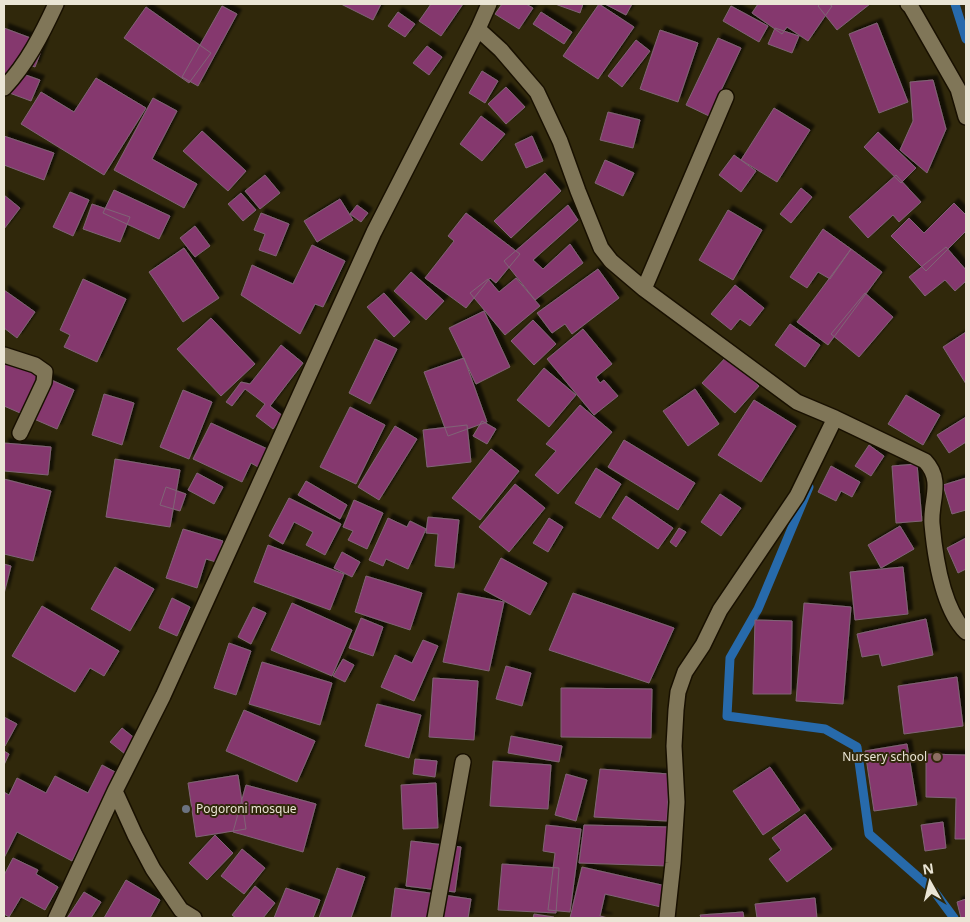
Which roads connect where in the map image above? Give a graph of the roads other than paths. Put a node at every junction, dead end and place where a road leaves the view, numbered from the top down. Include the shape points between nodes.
1 (56, 4) edge
2 (489, 4) edge
3 (908, 4) edge
4 (478, 29) junction
5 (962, 87) edge
6 (4, 88) edge
7 (726, 97) dead end
8 (966, 117) edge
9 (644, 289) junction
10 (4, 355) edge
11 (836, 418) junction
12 (20, 433) dead end
13 (966, 632) edge
14 (463, 762) dead end
15 (115, 791) junction
16 (56, 918) edge
17 (194, 918) edge
18 (435, 918) edge
19 (668, 918) edge

1 - 6 street via 40,38
2 - 4 street
3 - 5 street
4 - 9 street via 537,92 560,140 601,248 611,261
4 - 15 street via 374,232 163,696
5 - 8 street
7 - 9 street
9 - 11 street via 797,402
10 - 12 street via 35,365 45,372 44,382
11 - 13 street via 925,461 931,468 936,486 932,522 941,583 949,606
11 - 19 street via 796,496 720,610 685,672 678,692 674,746 677,802
14 - 18 street
15 - 16 street
15 - 17 street via 153,869 181,910

